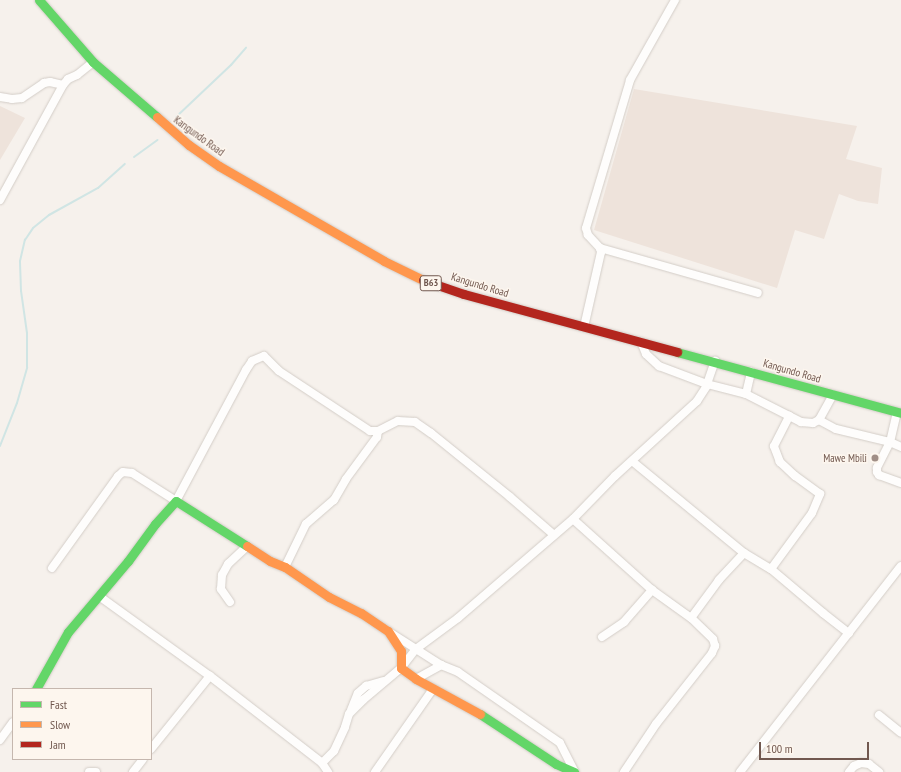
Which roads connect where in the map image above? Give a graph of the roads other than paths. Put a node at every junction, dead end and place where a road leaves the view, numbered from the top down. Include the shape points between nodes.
1 (39, 0) edge
2 (675, 0) edge
3 (93, 62) junction
4 (63, 85) junction
5 (0, 97) edge
6 (0, 200) edge
7 (600, 248) junction
8 (758, 293) dead end
9 (584, 327) junction
10 (641, 342) junction
11 (715, 361) junction
12 (751, 372) junction
13 (707, 384) junction
14 (746, 394) junction
15 (833, 395) junction
16 (899, 413) edge
17 (789, 416) junction
18 (819, 420) junction
19 (378, 431) junction
20 (890, 442) junction
21 (901, 447) edge
22 (632, 461) junction
23 (901, 483) edge
24 (176, 502) junction
25 (572, 519) junction
26 (554, 535) junction
27 (247, 546) junction
28 (744, 553) junction
29 (901, 566) edge
30 (285, 567) junction
31 (52, 568) dead end
32 (771, 568) junction
33 (652, 590) junction
34 (99, 596) junction
35 (230, 602) dead end
36 (691, 618) junction
37 (388, 631) junction
38 (849, 632) junction
39 (602, 637) dead end
40 (416, 649) junction
41 (441, 665) junction
42 (401, 668) junction
43 (210, 676) junction
44 (416, 679) junction
45 (37, 688) edge
46 (433, 689) junction
47 (879, 715) dead end
48 (12, 723) edge
49 (901, 733) edge
50 (0, 740) edge
51 (152, 748) edge
52 (142, 760) edge
53 (322, 763) junction
54 (742, 771) edge
55 (89, 772) edge
56 (96, 772) edge
57 (133, 772) edge
58 (328, 772) edge
59 (374, 772) edge
60 (575, 772) edge
61 (624, 772) edge
62 (849, 772) edge
63 (879, 772) edge

1 - 3 main road, Kangundo Road / B63
2 - 7 street via 630,80 617,119 586,228 588,235
3 - 4 street
3 - 9 main road, Kangundo Road / B63 via 188,145 384,262 428,282 464,294
4 - 5 street via 44,83 22,98
4 - 6 street
7 - 8 street
7 - 9 street via 601,256
9 - 10 main road, Kangundo Road / B63
10 - 11 main road, Kangundo Road / B63
10 - 13 street via 646,354 659,366
11 - 12 main road, Kangundo Road / B63
11 - 13 street
12 - 14 street
12 - 15 main road, Kangundo Road / B63
13 - 14 street
13 - 22 street via 697,401
14 - 17 street
15 - 16 main road, Kangundo Road / B63
15 - 18 street
16 - 20 street
17 - 18 street via 801,422 813,423
17 - 32 street via 774,446 778,457 795,476 820,494 812,513
18 - 20 street via 836,429
19 - 24 street via 370,431 279,371 264,356 252,361 246,370
19 - 26 street via 398,421 415,422 492,482
19 - 30 street via 377,437 334,500 306,524
20 - 21 street
20 - 23 street via 876,468 877,472
22 - 25 street
22 - 28 street
24 - 27 main road
24 - 31 street via 136,475 123,472
24 - 34 main road via 155,524
25 - 26 street
25 - 33 street
26 - 40 street via 458,618
27 - 30 main road via 270,561
27 - 35 street via 228,564 222,575 221,589
28 - 32 street
28 - 36 street via 719,580
29 - 38 street
30 - 37 main road via 329,597 361,613
32 - 38 street via 823,614
33 - 36 street
33 - 39 street via 624,622
34 - 43 street
34 - 45 main road via 68,632
36 - 61 street via 713,639 715,646 712,653 656,724
37 - 40 street
37 - 42 main road via 401,651
38 - 54 street
40 - 41 street
40 - 42 street
41 - 44 street
41 - 60 street via 458,672 560,743
42 - 44 main road
42 - 53 street via 349,714 334,751
43 - 51 street
43 - 53 street
44 - 46 main road
46 - 59 street
46 - 60 main road via 472,709 556,764
47 - 49 street
48 - 50 street
52 - 57 street
53 - 58 street
55 - 56 street
62 - 63 street via 861,763 869,764

